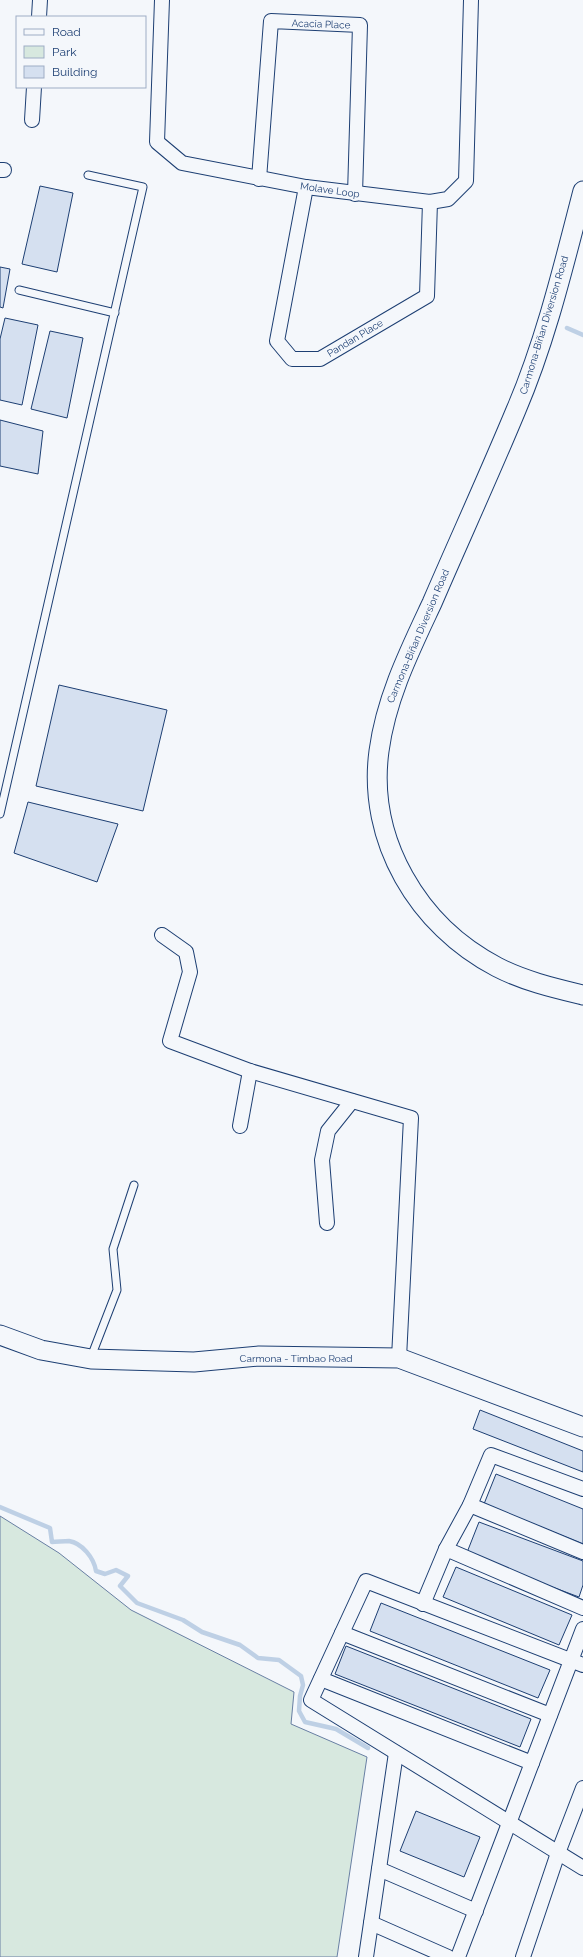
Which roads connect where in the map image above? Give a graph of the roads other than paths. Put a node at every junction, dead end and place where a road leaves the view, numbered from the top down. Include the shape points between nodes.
1 (40, 0) edge
2 (162, 0) edge
3 (471, 0) edge
4 (39, 16) edge
5 (34, 88) edge
6 (32, 120) dead end
7 (88, 175) dead end
8 (259, 179) junction
9 (306, 187) junction
10 (583, 191) edge
11 (356, 194) junction
12 (430, 202) junction
13 (19, 290) dead end
14 (115, 313) junction
15 (0, 814) edge
16 (162, 935) dead end
17 (583, 996) edge
18 (250, 1071) junction
19 (352, 1101) junction
20 (240, 1126) dead end
21 (134, 1185) dead end
22 (327, 1223) dead end
23 (0, 1335) edge
24 (399, 1358) junction
25 (91, 1359) junction
26 (583, 1427) edge
27 (583, 1489) edge
28 (470, 1505) junction
29 (446, 1549) junction
30 (583, 1552) edge
31 (423, 1604) junction
32 (583, 1608) edge
33 (583, 1628) edge
34 (342, 1633) junction
35 (577, 1663) edge
36 (321, 1679) junction
37 (550, 1716) junction
38 (396, 1753) junction
39 (532, 1763) junction
40 (583, 1788) edge
41 (509, 1822) junction
42 (558, 1853) junction
43 (583, 1868) edge
44 (379, 1869) junction
45 (476, 1911) junction
46 (372, 1923) junction
47 (366, 1957) edge
48 (448, 1957) edge
49 (458, 1957) edge
50 (523, 1957) edge

1 - 4 street
2 - 8 street, Molave Loop via 157,142 182,164
3 - 12 street, Molave Loop via 466,182 448,199
5 - 6 street
7 - 14 lane via 143,187
8 - 9 street, Molave Loop
8 - 11 street, Acacia Place via 271,22 360,25
9 - 11 street, Molave Loop
9 - 12 street, Pandan Place via 277,342 292,359 320,359 427,296
10 - 17 main road, Carmona-Biñan Diversion Road via 541,340 518,407 406,661 389,706 379,751 378,791 384,829 398,868 433,919 476,955 498,968 545,986
11 - 12 street, Molave Loop
13 - 14 lane
14 - 15 lane
16 - 18 street via 186,952 190,972 170,1041
18 - 19 street
18 - 20 street
19 - 22 street via 328,1131 322,1160
19 - 24 street via 411,1118
21 - 25 lane via 113,1249 117,1290
23 - 25 main road, Carmona - Timbao Road via 41,1350
24 - 25 main road, Carmona - Timbao Road via 259,1356 194,1362
24 - 26 main road, Carmona - Timbao Road
27 - 28 street via 492,1455
28 - 29 street
28 - 30 street
29 - 31 street
29 - 32 street
31 - 34 street via 366,1581
31 - 35 street
33 - 35 street
34 - 36 street
34 - 37 street
35 - 37 street
36 - 38 street via 311,1700
36 - 39 street
37 - 39 street
38 - 41 street
38 - 44 street
39 - 41 street
40 - 42 street
41 - 42 street
41 - 45 street
42 - 43 street
42 - 50 street
44 - 45 street
44 - 46 street
45 - 49 street
46 - 47 street
46 - 48 street

